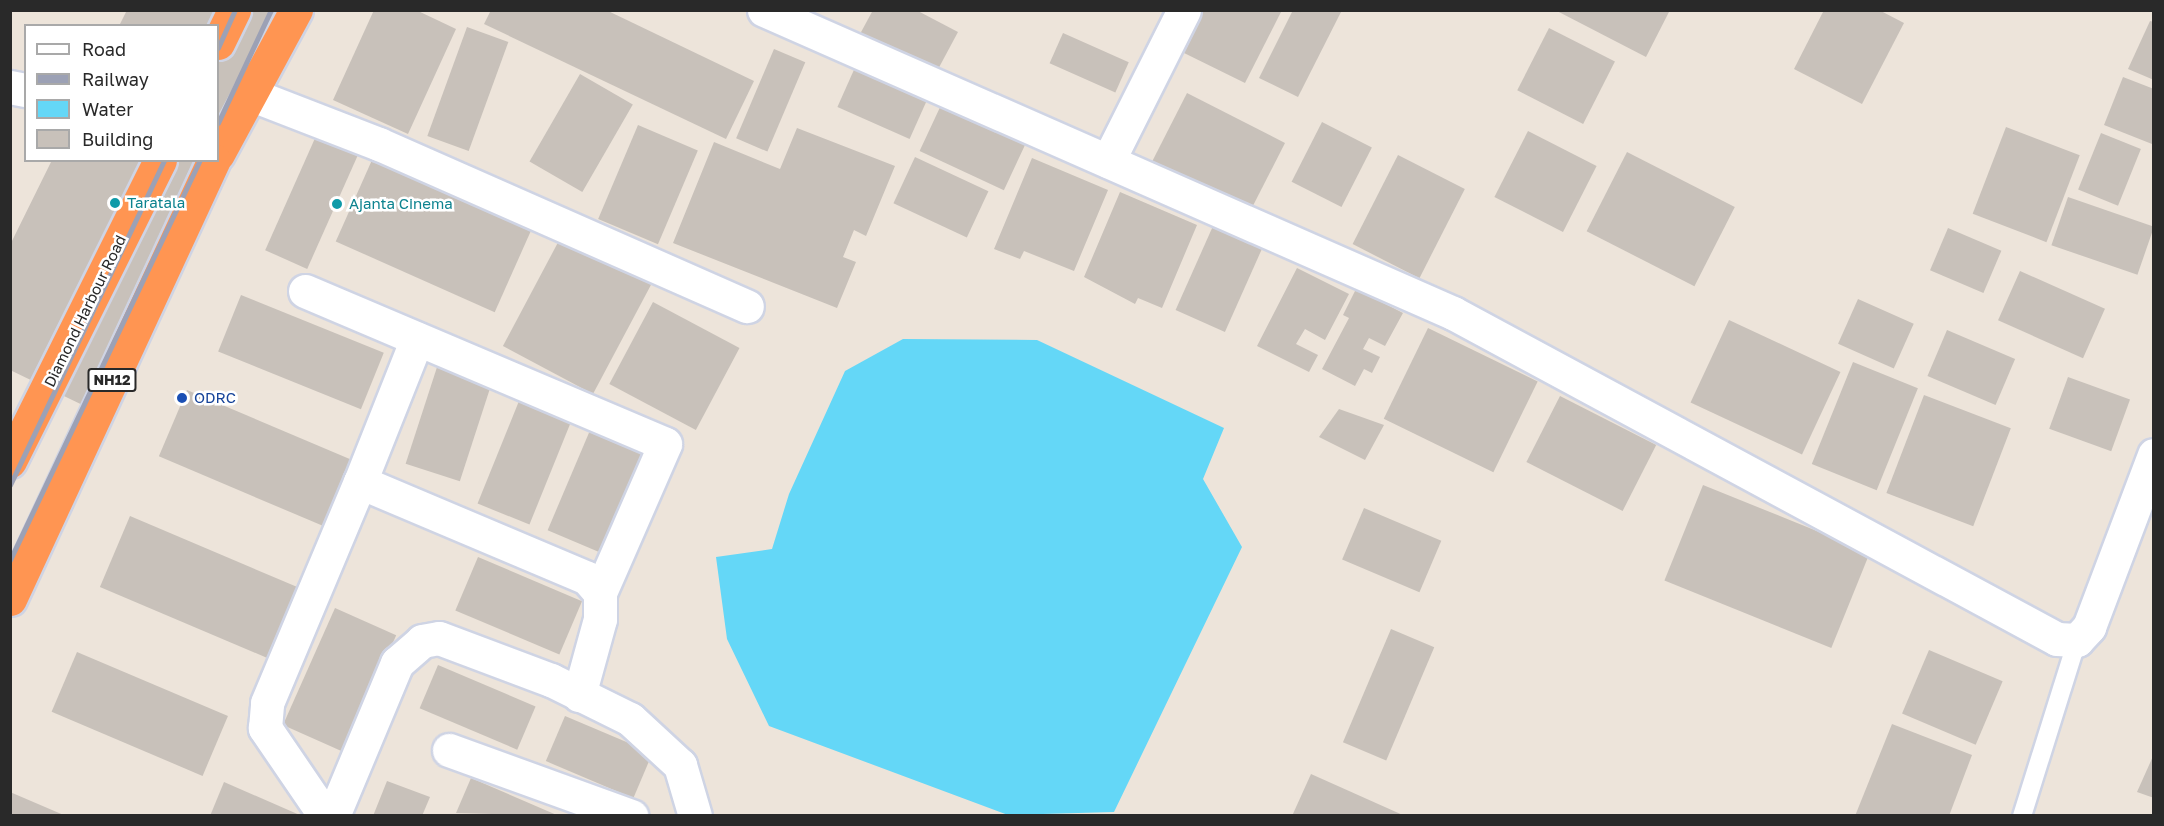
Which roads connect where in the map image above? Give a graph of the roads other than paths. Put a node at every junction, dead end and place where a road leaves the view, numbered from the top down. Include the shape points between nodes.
1 (234, 10) edge
2 (296, 10) edge
3 (764, 10) edge
4 (1184, 10) edge
5 (219, 41) edge
6 (250, 94) junction
7 (219, 152) edge
8 (1108, 161) junction
9 (159, 162) edge
10 (213, 162) edge
11 (304, 291) dead end
12 (747, 306) dead end
13 (417, 339) junction
14 (10, 461) edge
15 (2151, 473) edge
16 (360, 482) junction
17 (600, 593) junction
18 (10, 599) edge
19 (2077, 640) junction
20 (579, 694) junction
21 (449, 750) dead end
22 (325, 816) edge
23 (333, 816) edge
24 (631, 816) edge
25 (695, 816) edge
26 (2022, 816) edge

1 - 5 highway
2 - 6 highway
3 - 8 street
4 - 8 street
6 - 7 highway
6 - 12 street via 379,144
8 - 19 street via 1454,313 2057,639
9 - 14 highway, Diamond Harbour Road
10 - 18 highway, NH12
11 - 13 street
13 - 16 street
13 - 17 street via 665,444
15 - 19 street via 2089,627
16 - 17 street via 569,568
16 - 22 street via 267,703 265,728
17 - 20 street via 600,619
19 - 26 lane
20 - 23 street via 439,638 422,641 397,663
20 - 25 street via 630,719 669,751 687,782
21 - 24 street

